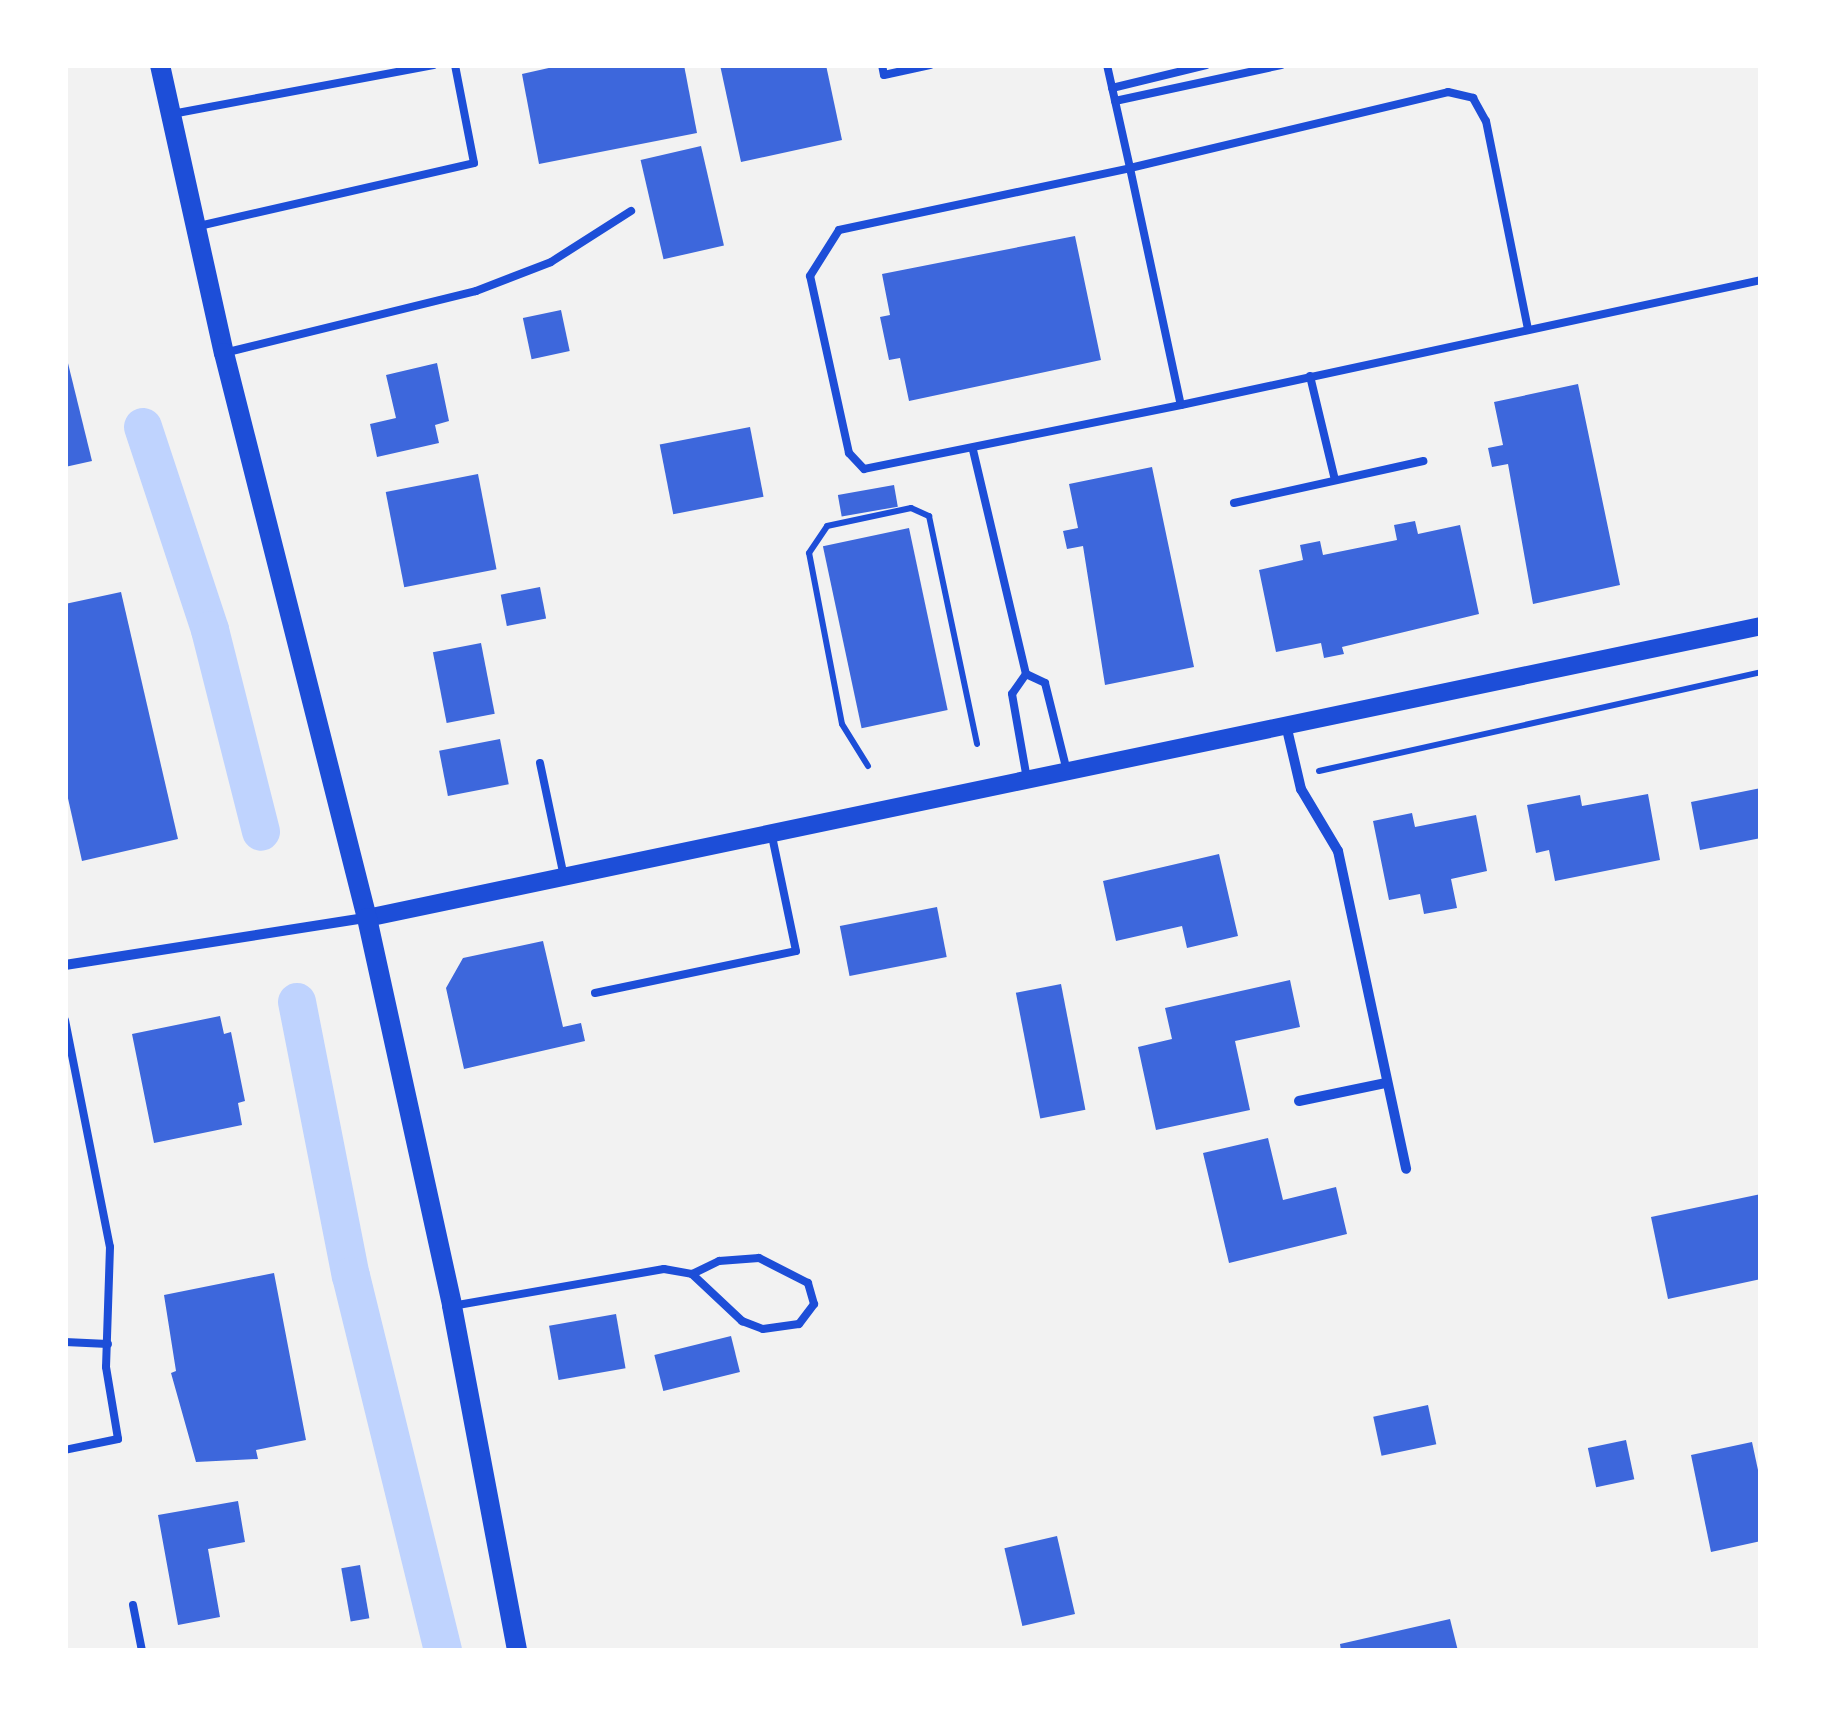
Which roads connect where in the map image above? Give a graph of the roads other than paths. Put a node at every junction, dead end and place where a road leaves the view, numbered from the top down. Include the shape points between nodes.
1 (160, 65) edge
2 (433, 65) edge
3 (455, 65) edge
4 (882, 65) edge
5 (930, 65) edge
6 (1107, 65) edge
7 (1206, 65) edge
8 (1281, 65) edge
9 (1112, 88) junction
10 (1115, 101) junction
11 (170, 114) junction
12 (1130, 168) junction
13 (631, 211) dead end
14 (195, 227) junction
15 (1761, 280) edge
16 (1528, 329) junction
17 (224, 353) junction
18 (1310, 376) junction
19 (1181, 405) junction
20 (972, 450) junction
21 (1423, 461) dead end
22 (1335, 480) junction
23 (1234, 504) dead end
24 (1761, 626) edge
25 (1026, 674) junction
26 (1287, 728) junction
27 (540, 764) dead end
28 (1068, 775) junction
29 (1028, 783) junction
30 (772, 836) junction
31 (564, 878) junction
32 (367, 918) junction
33 (65, 965) edge
34 (595, 993) dead end
35 (65, 1020) edge
36 (1386, 1083) junction
37 (1300, 1101) dead end
38 (1406, 1169) dead end
39 (692, 1274) junction
40 (452, 1306) junction
41 (65, 1342) edge
42 (108, 1344) junction
43 (65, 1450) edge
44 (133, 1605) dead end
45 (142, 1651) edge
46 (517, 1651) edge

1 - 11 main road
2 - 11 lane
3 - 14 lane via 474,162
4 - 5 lane via 884,75
6 - 9 lane
7 - 9 lane
8 - 10 lane
9 - 10 lane
10 - 12 lane
11 - 14 main road
12 - 16 lane via 1448,92 1473,98 1486,121
12 - 19 lane
12 - 20 lane via 838,230 810,276 850,452 864,469
13 - 17 lane via 550,262 476,292
14 - 17 main road
15 - 16 lane
16 - 18 lane
17 - 32 main road
18 - 19 lane
18 - 22 lane
19 - 20 lane
20 - 25 lane
21 - 22 lane
22 - 23 lane
24 - 26 street
25 - 28 lane via 1045,683
25 - 29 lane via 1012,694
26 - 28 street
26 - 36 street via 1301,789 1338,850
27 - 31 lane
28 - 29 street
29 - 30 street
30 - 31 street
30 - 34 lane via 796,951
31 - 32 street
32 - 33 street
32 - 40 main road
35 - 42 lane via 110,1247
36 - 37 street
36 - 38 street
39 - 39 lane via 742,1321 763,1330 799,1324 814,1304 808,1283 759,1258 719,1261
39 - 40 lane via 630,1271
40 - 46 main road
41 - 42 lane
42 - 43 lane via 118,1439
44 - 45 lane

